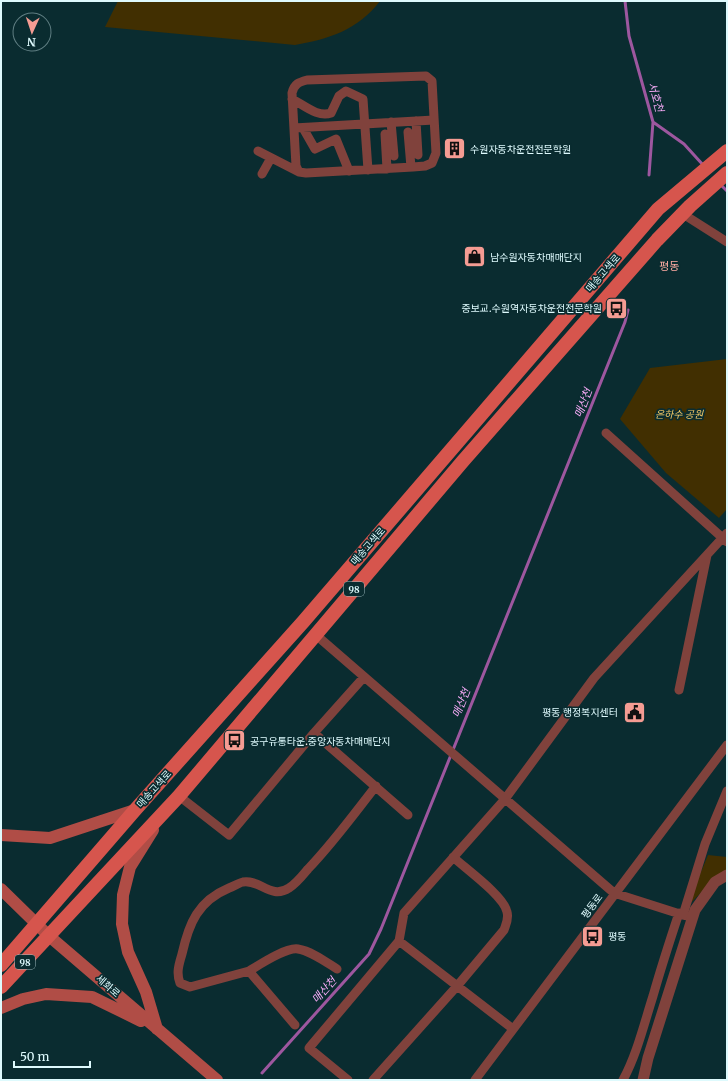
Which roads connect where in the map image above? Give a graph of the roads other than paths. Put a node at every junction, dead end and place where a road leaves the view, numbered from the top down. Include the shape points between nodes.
1 (292, 99) junction
2 (434, 120) junction
3 (416, 121) junction
4 (391, 122) junction
5 (365, 124) junction
6 (298, 128) junction
7 (383, 139) dead end
8 (420, 150) dead end
9 (727, 151) edge
10 (258, 152) dead end
11 (271, 158) junction
12 (411, 167) junction
13 (387, 168) junction
14 (368, 170) junction
15 (349, 171) junction
16 (299, 172) junction
17 (262, 174) dead end
18 (727, 174) edge
19 (687, 210) junction
20 (727, 242) edge
21 (606, 434) dead end
22 (726, 538) edge
23 (708, 555) junction
24 (316, 635) junction
25 (364, 677) junction
26 (679, 690) dead end
27 (314, 733) junction
28 (727, 745) edge
29 (376, 786) junction
30 (727, 791) edge
31 (178, 796) junction
32 (505, 799) junction
33 (135, 810) junction
34 (165, 810) junction
35 (408, 814) dead end
36 (1, 835) edge
37 (453, 858) junction
38 (727, 875) edge
39 (1, 889) edge
40 (614, 893) junction
41 (685, 915) junction
42 (38, 925) junction
43 (49, 936) junction
44 (399, 941) junction
45 (1, 965) edge
46 (337, 969) dead end
47 (249, 971) junction
48 (458, 985) junction
49 (1, 987) edge
50 (1, 1008) edge
51 (295, 1025) dead end
52 (157, 1029) junction
53 (513, 1029) junction
54 (218, 1080) edge
55 (348, 1080) edge
56 (373, 1080) edge
57 (475, 1080) edge
58 (623, 1080) edge
59 (643, 1080) edge

1 - 2 street via 293,88 298,82 307,80 426,76 432,81
1 - 5 street via 320,115 326,115 331,113 339,96 346,91 353,93 363,99
1 - 6 street
2 - 3 street
2 - 12 street via 436,153 432,163
3 - 4 street
3 - 8 street
4 - 5 street
4 - 12 street
5 - 6 street
5 - 14 street
6 - 15 street via 315,149 336,139
6 - 16 street via 296,166
7 - 13 street
9 - 33 main road, 매송고색로 via 654,214 303,622
10 - 11 street
11 - 16 street
11 - 17 street
12 - 13 street
13 - 14 street
14 - 15 street
15 - 16 street
18 - 19 main road, 매송고색로 / 98
19 - 20 street
19 - 24 main road, 매송고색로 / 98 via 657,240 468,455
21 - 22 street
22 - 23 street
23 - 26 street
23 - 32 street via 594,678
24 - 25 street
24 - 31 main road, 매송고색로 / 98
25 - 27 street
25 - 32 street
27 - 29 street
27 - 31 street via 229,835
28 - 40 street, 평동로
29 - 35 street
29 - 47 street via 329,847 290,888 280,892 244,882 207,900 196,914 189,927 182,952 177,975 180,983 190,987
30 - 41 street via 705,844
31 - 34 main road, 매송고색로 / 98
32 - 37 street
32 - 40 street
33 - 36 main road via 50,838
33 - 42 main road, 매송고색로
34 - 43 main road, 매송고색로 / 98
34 - 52 main road via 130,867 123,895 122,924 128,952 146,992
37 - 44 street via 404,912
37 - 48 street via 504,903 508,913 504,930
38 - 41 street via 715,882 695,910
39 - 42 main road, 세화로
40 - 41 street
40 - 53 street, 평동로
41 - 58 street via 630,1068
41 - 59 street
42 - 43 main road, 세화로
42 - 45 main road, 매송고색로
43 - 49 main road, 매송고색로 / 98
43 - 52 main road, 세화로
44 - 48 street
44 - 55 street via 309,1048
46 - 47 street via 297,948 271,957
47 - 51 street
48 - 53 street
48 - 56 street
50 - 52 main road via 23,999 46,994 92,997
52 - 54 main road, 세화로
53 - 57 street, 평동로

